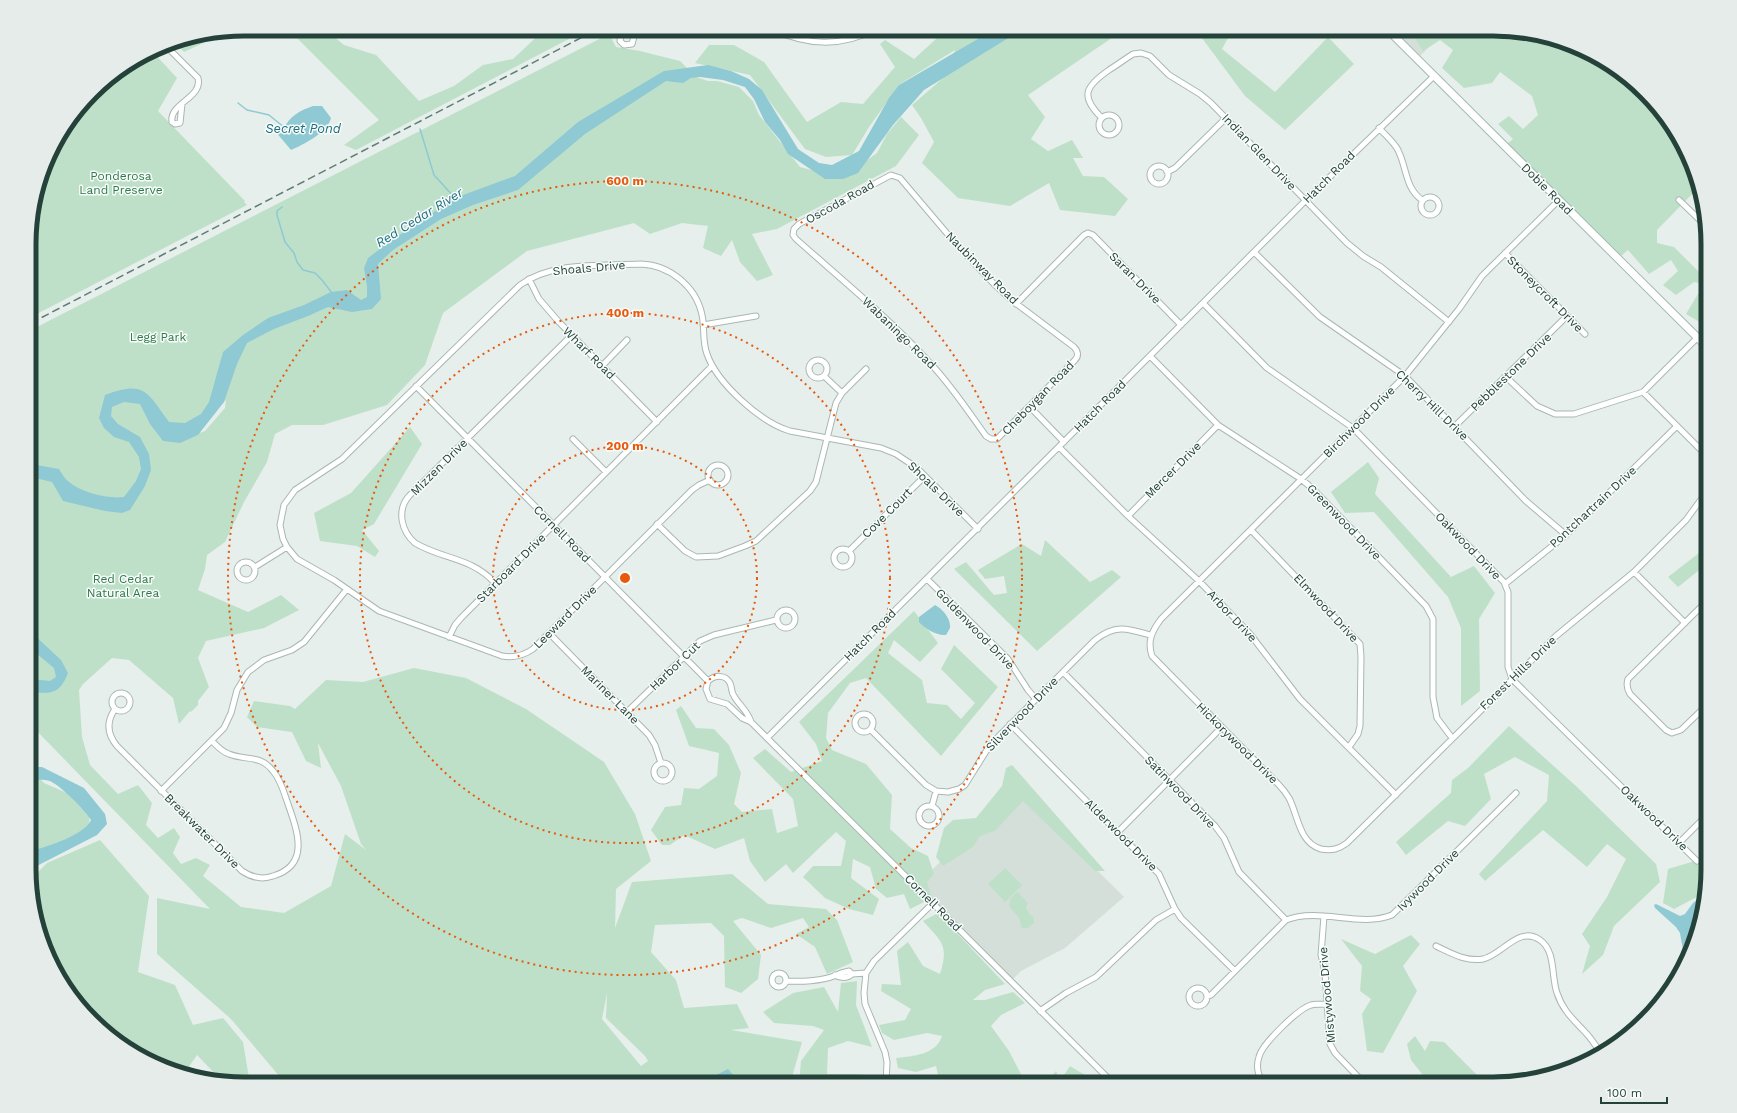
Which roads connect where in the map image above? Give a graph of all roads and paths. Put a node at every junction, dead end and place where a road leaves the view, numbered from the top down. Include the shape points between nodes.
1 (621, 36) edge
2 (634, 36) edge
3 (788, 36) edge
4 (859, 36) edge
5 (1394, 36) edge
6 (170, 50) edge
7 (1434, 76) junction
8 (182, 104) dead end
9 (1102, 118) dead end
10 (1226, 118) junction
11 (1379, 128) junction
12 (1167, 172) dead end
13 (893, 175) joint
14 (1306, 200) junction
15 (1422, 200) dead end
16 (1559, 200) junction
17 (1679, 200) dead end
18 (1699, 219) edge
19 (793, 235) joint
20 (1254, 252) junction
21 (1505, 253) junction
22 (529, 279) junction
23 (1203, 303) junction
24 (1016, 304) junction
25 (756, 316) dead end
26 (1567, 316) junction
27 (1449, 322) junction
28 (703, 325) junction
29 (1181, 325) junction
30 (1585, 334) dead end
31 (572, 336) junction
32 (1697, 338) junction
33 (627, 340) dead end
34 (1701, 342) edge
35 (1078, 353) joint
36 (1150, 356) junction
37 (602, 366) junction
38 (712, 366) junction
39 (866, 369) dead end
40 (824, 376) dead end
41 (1405, 376) junction
42 (1506, 377) junction
43 (416, 386) junction
44 (1643, 392) junction
45 (842, 393) junction
46 (1030, 407) junction
47 (657, 422) junction
48 (1218, 425) junction
49 (1454, 426) junction
50 (1677, 426) junction
51 (1353, 428) junction
52 (827, 438) junction
53 (468, 439) junction
54 (573, 439) dead end
55 (994, 439) joint
56 (1064, 442) junction
57 (1059, 447) junction
58 (1701, 450) edge
59 (606, 472) junction
60 (925, 476) junction
61 (1301, 479) junction
62 (710, 480) dead end
63 (1701, 500) edge
64 (1128, 516) junction
65 (657, 524) junction
66 (553, 526) junction
67 (978, 529) junction
68 (1251, 530) junction
69 (1566, 535) junction
70 (287, 547) junction
71 (850, 550) dead end
72 (255, 567) dead end
73 (1634, 572) junction
74 (605, 577) junction
75 (927, 579) junction
76 (1199, 581) junction
77 (495, 583) junction
78 (1505, 584) junction
79 (347, 589) junction
80 (1701, 607) edge
81 (776, 620) dead end
82 (1685, 623) junction
83 (549, 633) junction
84 (1150, 634) junction
85 (449, 637) junction
86 (684, 656) junction
87 (1062, 672) junction
88 (1512, 679) junction
89 (708, 681) junction
90 (1036, 699) junction
91 (115, 709) dead end
92 (1701, 711) edge
93 (627, 712) junction
94 (751, 722) junction
95 (1010, 724) junction
96 (1222, 727) junction
97 (871, 730) dead end
98 (767, 738) junction
99 (1452, 738) junction
100 (212, 741) junction
101 (1349, 747) junction
102 (660, 763) dead end
103 (1170, 780) junction
104 (161, 791) junction
105 (936, 791) junction
106 (1516, 793) dead end
107 (1396, 795) junction
108 (932, 806) dead end
109 (1701, 821) edge
110 (1118, 832) junction
111 (1679, 843) junction
112 (1326, 850) joint
113 (1698, 861) dead end
114 (933, 903) junction
115 (1175, 909) junction
116 (1324, 916) junction
117 (1286, 920) junction
118 (1436, 946) dead end
119 (1235, 971) junction
120 (866, 973) junction
121 (787, 982) dead end
122 (1207, 996) dead end
123 (1326, 1004) junction
124 (1040, 1010) junction
125 (1598, 1048) edge
126 (886, 1077) edge
127 (1107, 1077) edge
128 (1260, 1077) edge
129 (1358, 1077) edge

1 - 2 street via 620,41 628,46 632,44
3 - 4 street via 816,42
5 - 7 street, Dobie Road
6 - 8 street via 198,78 197,89
7 - 11 street, Hatch Road
7 - 16 street, Dobie Road
9 - 10 street, Indian Glen Drive via 1089,100 1091,84 1130,56 1141,53 1150,56 1174,78 1205,98
10 - 12 street via 1175,168
10 - 14 street, Indian Glen Drive
11 - 14 street, Hatch Road
11 - 15 street via 1398,150 1411,189
13 - 19 street, Oscoda Road via 799,224
13 - 24 street, Naubinway Road via 900,178 976,266
14 - 20 street, Hatch Road
14 - 27 street, Indian Glen Drive via 1354,250 1381,267
16 - 21 street, Birchwood Drive
16 - 32 street, Dobie Road
17 - 18 street
19 - 55 street, Wabaningo Road via 930,363 986,436
20 - 23 street, Hatch Road
20 - 41 street, Cherry Hill Drive via 1320,317
21 - 26 street, Stoneycroft Drive
21 - 27 street, Birchwood Drive via 1482,276
22 - 28 street, Shoals Drive via 563,268 641,264 657,267 676,276 691,291 701,310
22 - 31 street, Wharf Road via 540,299
22 - 43 street, Shoals Drive via 516,288
23 - 29 street, Hatch Road
23 - 51 street, Oakwood Drive via 1267,368
24 - 29 street, Saran Drive via 1088,233 1093,235
24 - 35 street, Naubinway Road via 1074,347
25 - 28 street
26 - 30 street, Stoneycroft Drive
26 - 42 street, Pebblestone Drive
27 - 41 street, Birchwood Drive
28 - 38 street, Shoals Drive via 706,352
29 - 36 street, Hatch Road
31 - 37 street, Wharf Road
31 - 53 street, Mizzen Drive
32 - 34 street, Dobie Road
32 - 44 street
33 - 37 street
35 - 46 street, Cheboygan Road via 1075,360
36 - 48 street, Greenwood Drive
36 - 56 street, Hatch Road
37 - 47 street, Wharf Road
38 - 47 street, Starboard Drive
38 - 52 street, Shoals Drive via 739,397 765,420 790,431
39 - 45 street
40 - 45 street
41 - 49 street, Cherry Hill Drive
41 - 51 street, Birchwood Drive
42 - 44 street via 1537,406 1555,414 1574,414
42 - 49 street, Pebblestone Drive
43 - 53 street, Cornell Road
43 - 70 street, Shoals Drive via 340,461 291,494 281,516 281,530
44 - 50 street
45 - 52 street via 832,412
46 - 55 street, Cheboygan Road via 1000,437
46 - 56 street
47 - 59 street, Starboard Drive
48 - 61 street, Greenwood Drive
48 - 64 street, Mercer Drive
49 - 69 street, Cherry Hill Drive via 1526,501
50 - 58 street
50 - 69 street, Pontchartrain Drive
51 - 61 street, Birchwood Drive
51 - 78 street, Oakwood Drive
52 - 60 street, Shoals Drive via 889,451 906,460
52 - 65 street via 819,474 813,487 761,537 750,544 718,556 696,557 685,551
53 - 66 street, Cornell Road
53 - 77 street, Mizzen Drive via 407,499 402,513 403,525 405,532 416,543 474,566
54 - 59 street
56 - 57 street, Hatch Road
57 - 64 street, Arbor Drive
57 - 67 street, Hatch Road
59 - 66 street, Starboard Drive
60 - 67 street, Shoals Drive
60 - 71 street, Cove Court
61 - 68 street, Birchwood Drive
61 - 99 street, Greenwood Drive via 1430,611 1433,619 1435,711 1441,725
62 - 65 street, Leeward Drive via 692,490
63 - 73 street, Forest Hills Drive via 1686,520
64 - 76 street, Arbor Drive
65 - 74 street, Leeward Drive
66 - 74 street, Cornell Road
66 - 77 street, Starboard Drive
67 - 75 street, Hatch Road
68 - 76 street, Birchwood Drive
68 - 101 street, Elmwood Drive via 1360,644 1360,720 1358,734
69 - 78 street, Pontchartrain Drive
70 - 72 street
70 - 79 street, Shoals Drive via 302,562
73 - 82 street
73 - 88 street, Forest Hills Drive via 1556,636
74 - 83 street, Leeward Drive
74 - 86 street, Cornell Road
75 - 90 street, Goldenwood Drive via 1008,658
75 - 98 street, Hatch Road
76 - 84 street, Birchwood Drive via 1161,619
76 - 101 street, Arbor Drive via 1250,634 1300,698
77 - 85 street, Starboard Drive via 458,621
78 - 88 street, Oakwood Drive via 1508,597 1508,667
79 - 85 street, Leeward Drive via 384,614
79 - 100 street via 304,642 264,660 248,672 237,690 226,724
80 - 82 street
81 - 86 street, Harbor Cut via 714,635 696,644
82 - 92 street via 1628,680 1627,689 1666,730 1672,733 1681,730
83 - 85 street, Leeward Drive via 530,651 510,657
83 - 93 street, Mariner Lane
84 - 87 street, Silverwood Drive via 1127,628 1110,631 1095,640
84 - 96 street, Hickorywood Drive via 1150,651 1155,660
86 - 89 street, Cornell Road
86 - 93 street, Harbor Cut
87 - 90 street, Silverwood Drive
87 - 103 street, Satinwood Drive
88 - 99 street, Forest Hills Drive
88 - 111 street, Oakwood Drive
89 - 94 street, Cornell Road via 706,690 710,699 724,703
89 - 94 street, Cornell Road via 718,676 726,679
90 - 95 street, Silverwood Drive
91 - 104 street, Breakwater Drive via 109,725 112,739
93 - 102 street, Mariner Lane via 653,740
94 - 98 street, Cornell Road
95 - 105 street, Silverwood Drive via 990,745 965,785 953,791
95 - 110 street, Alderwood Drive
96 - 103 street
96 - 112 street, Hickorywood Drive via 1284,791 1305,838 1313,845
97 - 105 street via 926,785
98 - 114 street, Cornell Road
99 - 107 street, Forest Hills Drive
100 - 104 street
100 - 104 street, Breakwater Drive via 229,754 263,762 276,776 299,838 296,856 287,869 265,878 245,873
101 - 107 street, Arbor Drive
103 - 110 street
103 - 117 street, Satinwood Drive via 1220,832 1235,865 1246,880
105 - 108 street
106 - 116 street, Ivywood Drive via 1392,915 1375,919
107 - 112 street, Forest Hills Drive via 1348,843 1335,850
109 - 111 street
110 - 115 street, Alderwood Drive via 1159,874
111 - 113 street, Oakwood Drive
114 - 120 street via 874,961
114 - 124 street, Cornell Road
115 - 119 street, Alderwood Drive
115 - 124 street via 1156,920 1096,977 1066,992
116 - 117 street, Ivywood Drive via 1303,915
116 - 123 street, Mistywood Drive via 1321,955
117 - 119 street
118 - 125 street via 1460,957 1481,959 1492,956 1521,937 1531,936 1541,940 1549,950 1554,984 1561,1004 1569,1017
119 - 122 street
120 - 121 street via 839,972 835,976
120 - 126 street via 866,1004 885,1052
123 - 128 street via 1312,1004 1302,1009 1264,1046 1257,1065
123 - 129 street, Mistywood Drive via 1331,1048
124 - 127 street, Cornell Road

